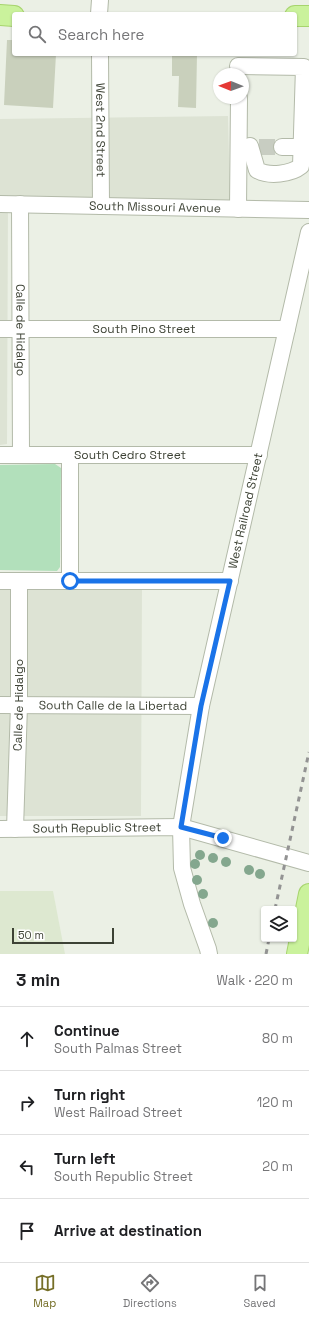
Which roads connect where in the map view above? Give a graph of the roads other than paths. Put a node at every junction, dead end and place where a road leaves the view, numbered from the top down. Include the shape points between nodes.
1 (100, 0) edge
2 (99, 12) edge
3 (0, 15) edge
4 (12, 16) edge
5 (297, 16) edge
6 (309, 16) edge
7 (100, 56) edge
8 (238, 65) edge
9 (307, 81) edge
10 (240, 104) edge
11 (250, 146) junction
12 (282, 146) tunnel mouth
13 (306, 147) edge
14 (0, 204) edge
15 (20, 204) junction
16 (101, 206) junction
17 (238, 209) junction
18 (309, 210) edge
19 (309, 232) edge
20 (0, 329) edge
21 (20, 329) junction
22 (287, 329) junction
23 (0, 455) edge
24 (21, 455) junction
25 (70, 455) junction
26 (259, 455) junction
27 (0, 581) edge
28 (19, 581) junction
29 (70, 581) junction
30 (230, 581) junction
31 (19, 704) junction
32 (0, 705) edge
33 (201, 706) junction
34 (181, 827) junction
35 (8, 829) edge
36 (309, 863) edge
37 (309, 894) edge
38 (306, 929) edge
39 (209, 954) edge
40 (297, 954) edge

1 - 2 street
3 - 4 main road
5 - 6 main road
7 - 16 street, West 2nd Street
8 - 9 street via 304,66
9 - 13 street
10 - 11 street
11 - 13 street via 257,170 263,173 295,171 301,166
11 - 17 street
12 - 13 street
14 - 15 street, South Missouri Avenue
15 - 16 street, South Missouri Avenue
15 - 21 street, Calle de Hidalgo
16 - 17 street, South Missouri Avenue
17 - 18 street, South Missouri Avenue
19 - 22 street, West Railroad Street
20 - 21 street, South Pino Street
21 - 22 street, South Pino Street
21 - 24 street, Calle de Hidalgo
22 - 26 street, West Railroad Street
23 - 24 street, South Cedro Street
24 - 25 street, South Cedro Street
25 - 26 street, South Cedro Street
25 - 29 street
26 - 30 street, West Railroad Street
27 - 28 street
28 - 29 street
28 - 31 street, Calle de Hidalgo
29 - 30 street
30 - 33 street, West Railroad Street
31 - 32 street, South Calle de la Libertad
31 - 33 street, South Calle de la Libertad
31 - 35 street, Calle de Hidalgo
33 - 34 street, West Railroad Street
34 - 35 street, South Republic Street
34 - 36 street, South Republic Street
34 - 39 street, West Railroad Street via 182,868
37 - 38 main road
38 - 40 main road

